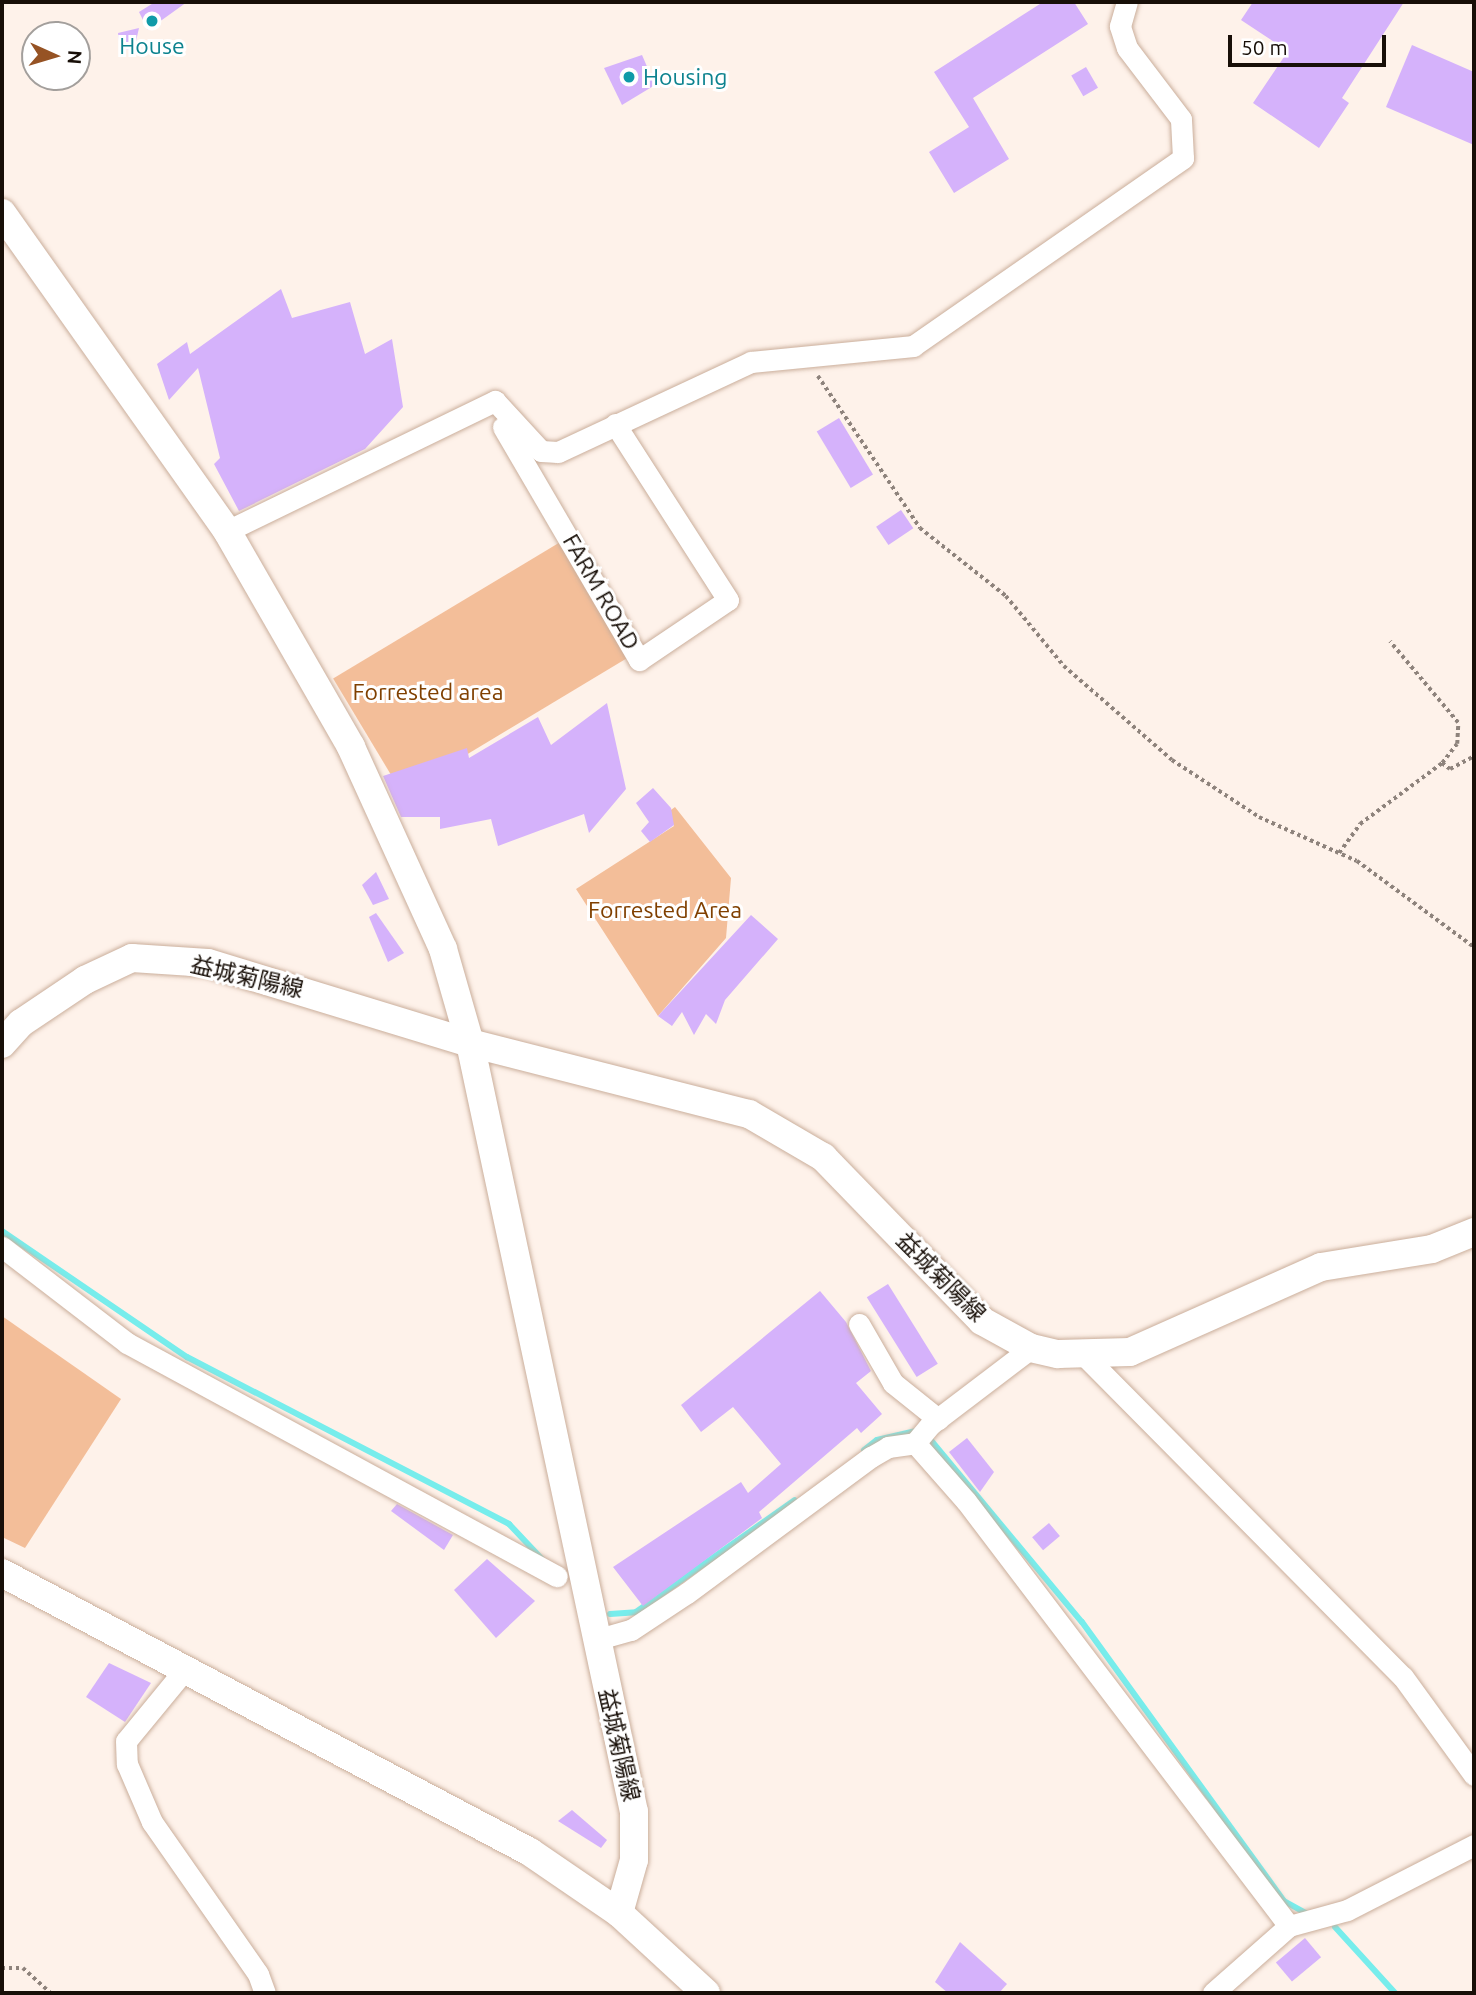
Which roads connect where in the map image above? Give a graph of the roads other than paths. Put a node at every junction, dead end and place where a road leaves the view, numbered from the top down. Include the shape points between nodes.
1 (1127, 2) edge
2 (2, 213) edge
3 (474, 411) junction
4 (615, 424) junction
5 (227, 531) junction
6 (470, 1043) junction
7 (2, 1044) edge
8 (1474, 1232) edge
9 (2, 1247) edge
10 (859, 1324) dead end
11 (1031, 1348) junction
12 (1086, 1357) junction
13 (938, 1419) junction
14 (915, 1443) junction
15 (2, 1573) edge
16 (557, 1576) dead end
17 (595, 1640) junction
18 (186, 1668) junction
19 (1474, 1775) edge
20 (1474, 1845) edge
21 (619, 1913) junction
22 (1289, 1926) junction
23 (265, 1993) edge
24 (706, 1993) edge
25 (1213, 1993) edge

1 - 4 street via 1120,26 1127,48 1181,119 1183,158 913,346 865,355 807,355 751,362
2 - 5 main road
3 - 4 street via 495,401 541,451 558,452
3 - 4 street, FARM ROAD via 511,435 639,660 728,600
3 - 5 street
5 - 6 main road via 351,747 443,949
6 - 7 main road, 益城菊陽線 via 265,977 208,963 132,958 75,987 21,1023
6 - 11 main road, 益城菊陽線 via 750,1114 823,1157 982,1321
6 - 17 main road, 益城菊陽線
8 - 12 main road, 益城菊陽線 via 1432,1249 1321,1267 1130,1352
9 - 16 street via 127,1343
10 - 13 street via 893,1383
11 - 12 main road, 益城菊陽線
11 - 13 street
12 - 19 street via 1403,1677
13 - 14 street
14 - 17 street via 888,1447 871,1457 687,1594 631,1630
14 - 22 street via 966,1501
15 - 18 main road
17 - 21 main road, 益城菊陽線 via 634,1812 634,1860
18 - 21 main road via 530,1852
18 - 23 street via 126,1741 127,1764 152,1822 258,1974
20 - 22 street via 1348,1910
21 - 24 main road
22 - 25 street

